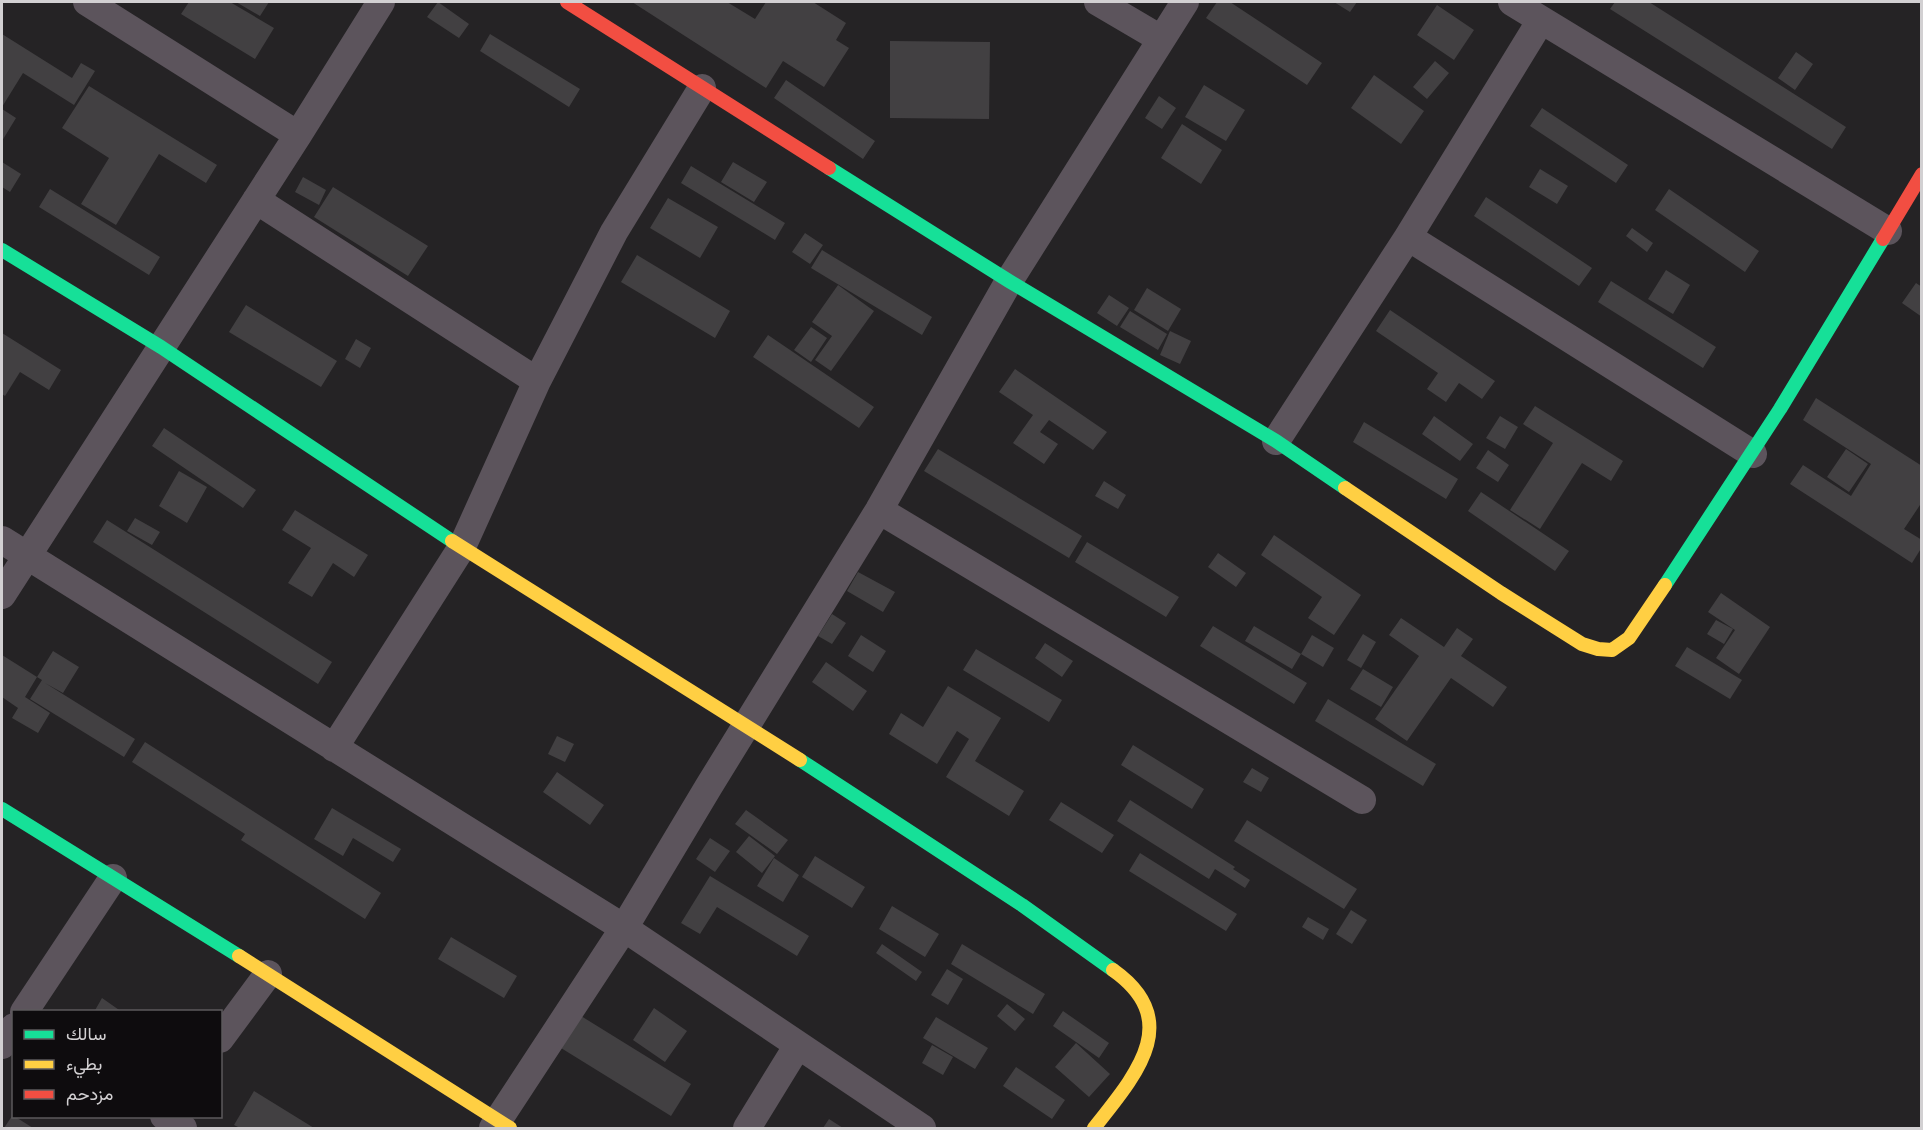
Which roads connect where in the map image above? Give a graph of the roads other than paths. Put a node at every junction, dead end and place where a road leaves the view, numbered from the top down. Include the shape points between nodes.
1 (381, 2) edge
2 (567, 2) edge
3 (1098, 2) edge
4 (1185, 2) edge
5 (1512, 2) edge
6 (96, 4) edge
7 (1541, 20) junction
8 (1161, 39) junction
9 (702, 88) junction
10 (298, 135) junction
11 (1922, 174) edge
12 (256, 200) junction
13 (1888, 231) junction
14 (1408, 237) junction
15 (2, 250) edge
16 (1009, 281) junction
17 (161, 347) junction
18 (537, 381) junction
19 (1276, 441) junction
20 (1753, 454) junction
21 (879, 510) junction
22 (2, 540) edge
23 (462, 547) junction
24 (27, 556) junction
25 (2, 595) edge
26 (747, 725) junction
27 (334, 748) junction
28 (1362, 800) dead end
29 (2, 809) edge
30 (113, 878) junction
31 (624, 928) junction
32 (268, 974) junction
33 (25, 1010) edge
34 (12, 1030) edge
35 (222, 1036) edge
36 (2, 1045) edge
37 (798, 1045) junction
38 (167, 1118) edge
39 (500, 1126) edge
40 (183, 1128) edge
41 (747, 1128) edge
42 (922, 1128) edge
43 (1094, 1128) edge

1 - 10 street
2 - 9 street
3 - 8 street
4 - 8 street
5 - 7 street
6 - 10 street
7 - 13 street
7 - 14 street
8 - 16 street
9 - 16 street
9 - 18 street via 614,232
10 - 12 street
11 - 13 street
12 - 17 street
12 - 18 street
13 - 20 street
14 - 19 street
14 - 20 street
15 - 17 street
16 - 19 street
16 - 21 street
17 - 23 street
17 - 24 street
18 - 23 street
19 - 20 street via 1582,644 1605,651 1629,638
21 - 26 street
21 - 28 street
22 - 24 street
23 - 26 street
23 - 27 street
24 - 25 street
24 - 27 street
26 - 31 street
26 - 43 street via 1022,905 1130,982 1151,1021 1148,1043 1134,1075
27 - 31 street
29 - 30 street
30 - 32 street
30 - 33 street
31 - 37 street
31 - 39 street
32 - 35 street
32 - 39 street
34 - 36 street
37 - 41 street
37 - 42 street
38 - 40 street

